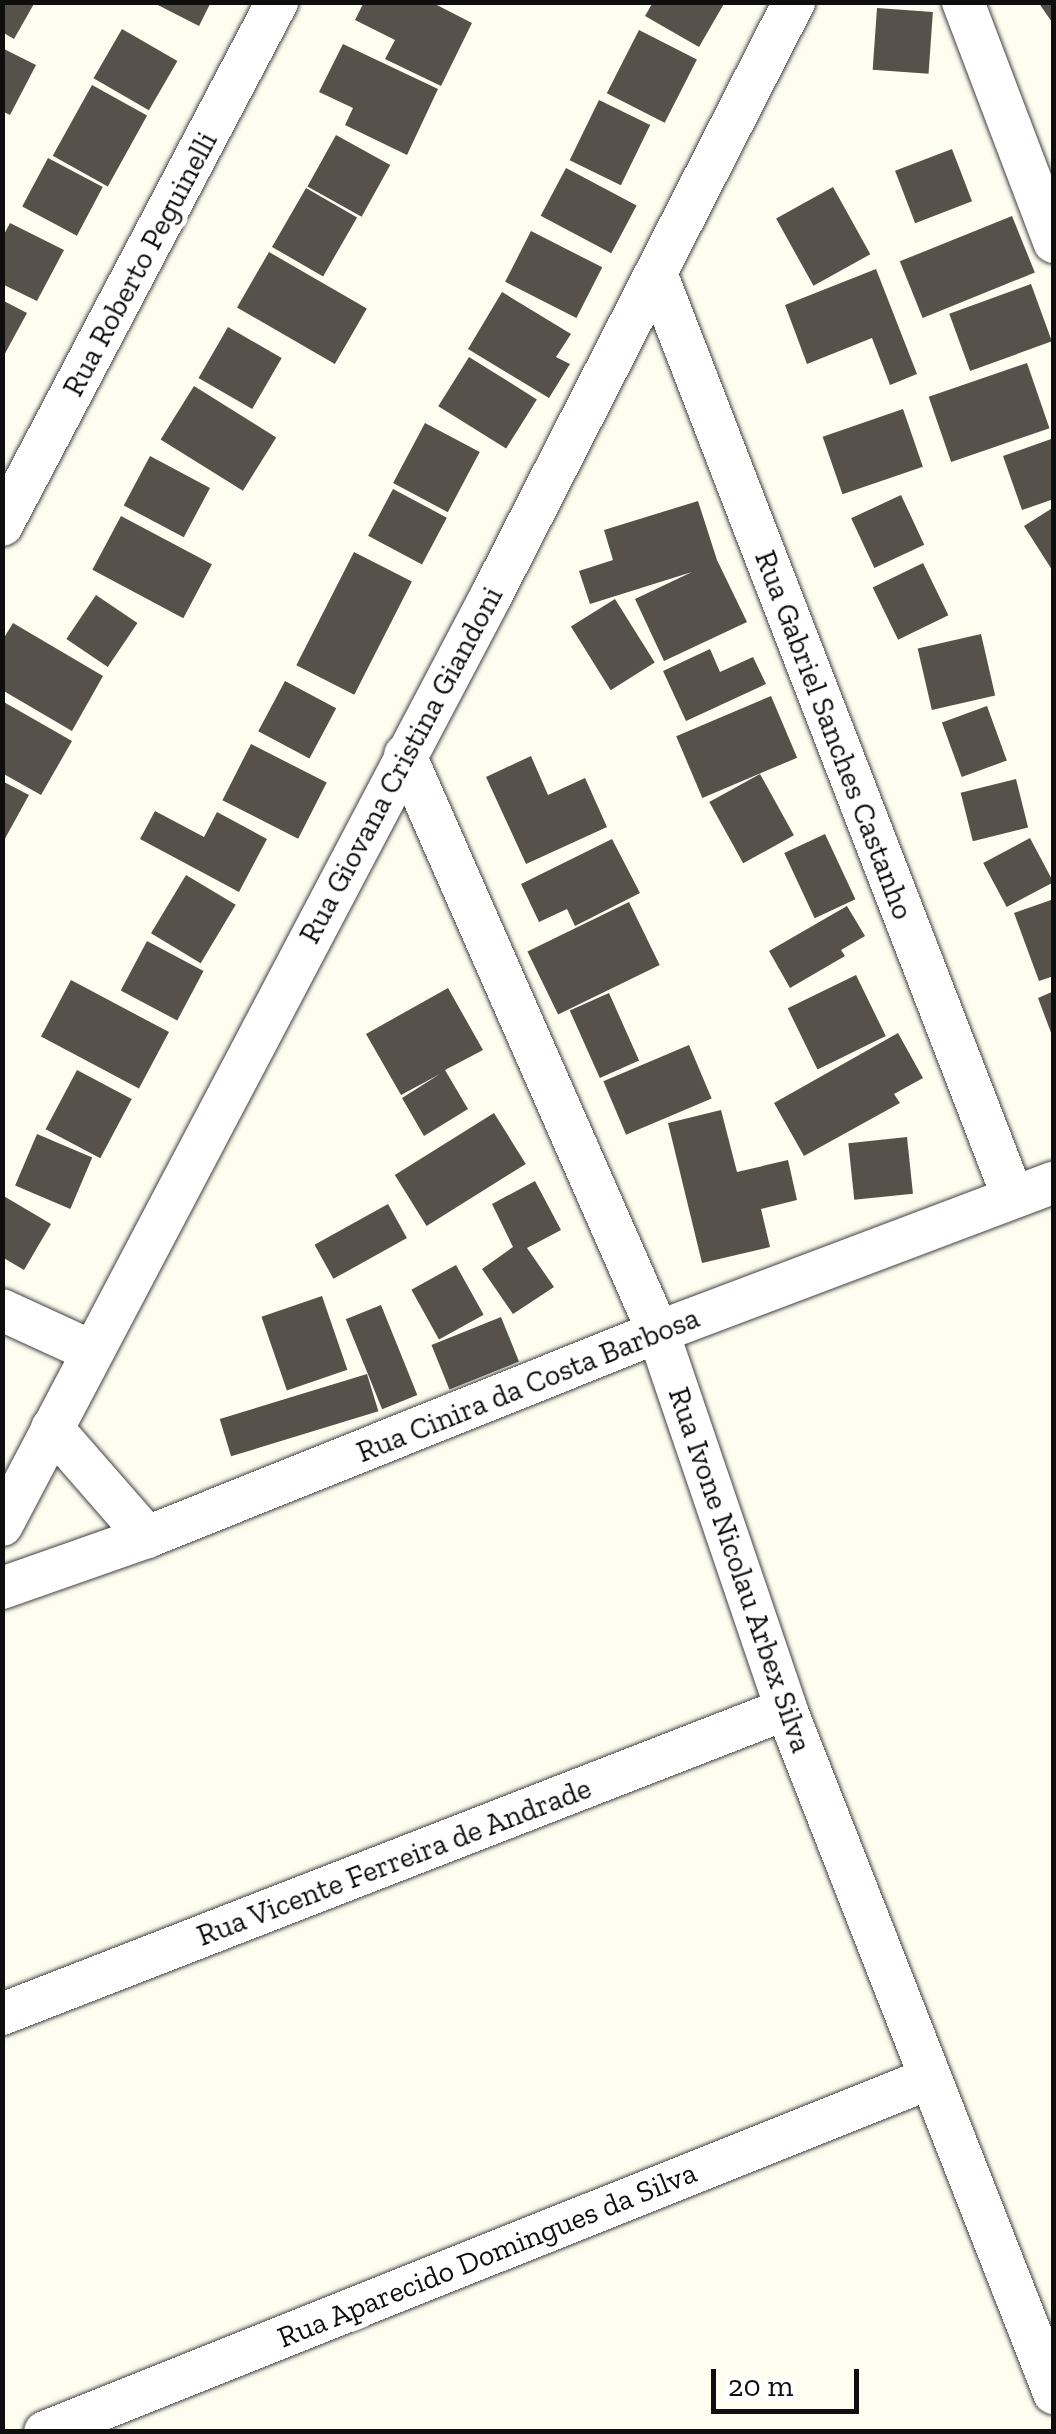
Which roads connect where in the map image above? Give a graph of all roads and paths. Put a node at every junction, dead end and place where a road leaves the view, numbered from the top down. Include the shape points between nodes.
1 (276, 2) edge
2 (794, 2) edge
3 (963, 2) edge
4 (1054, 242) edge
5 (656, 274) junction
6 (2, 525) edge
7 (405, 756) junction
8 (1054, 1182) edge
9 (1013, 1196) junction
10 (2, 1310) edge
11 (658, 1332) junction
12 (91, 1351) junction
13 (52, 1428) junction
14 (2, 1525) edge
15 (147, 1537) junction
16 (2, 1588) edge
17 (786, 1709) junction
18 (2, 2014) edge
19 (928, 2080) junction
20 (1054, 2393) edge
21 (45, 2432) edge

1 - 6 street, Rua Roberto Peguinelli
2 - 5 street, Rua Giovana Cristina Giandoni
3 - 4 street
5 - 7 street, Rua Giovana Cristina Giandoni
5 - 9 street, Rua Gabriel Sanches Castanho
7 - 11 street, Rua Ivone Nicolau Arbex Silva
7 - 12 street, Rua Giovana Cristina Giandoni
8 - 9 street, Rua Cinira da Costa Barbosa
9 - 11 street, Rua Cinira da Costa Barbosa
10 - 12 street
11 - 15 street, Rua Cinira da Costa Barbosa
11 - 17 street, Rua Ivone Nicolau Arbex Silva
12 - 13 street, Rua Giovana Cristina Giandoni
13 - 14 street, Rua Giovana Cristina Giandoni
13 - 15 street
15 - 16 street, Rua Cinira da Costa Barbosa
17 - 18 street, Rua Vicente Ferreira de Andrade
17 - 19 street, Rua Ivone Nicolau Arbex Silva
19 - 20 street, Rua Ivone Nicolau Arbex Silva
19 - 21 street, Rua Aparecido Domingues da Silva

